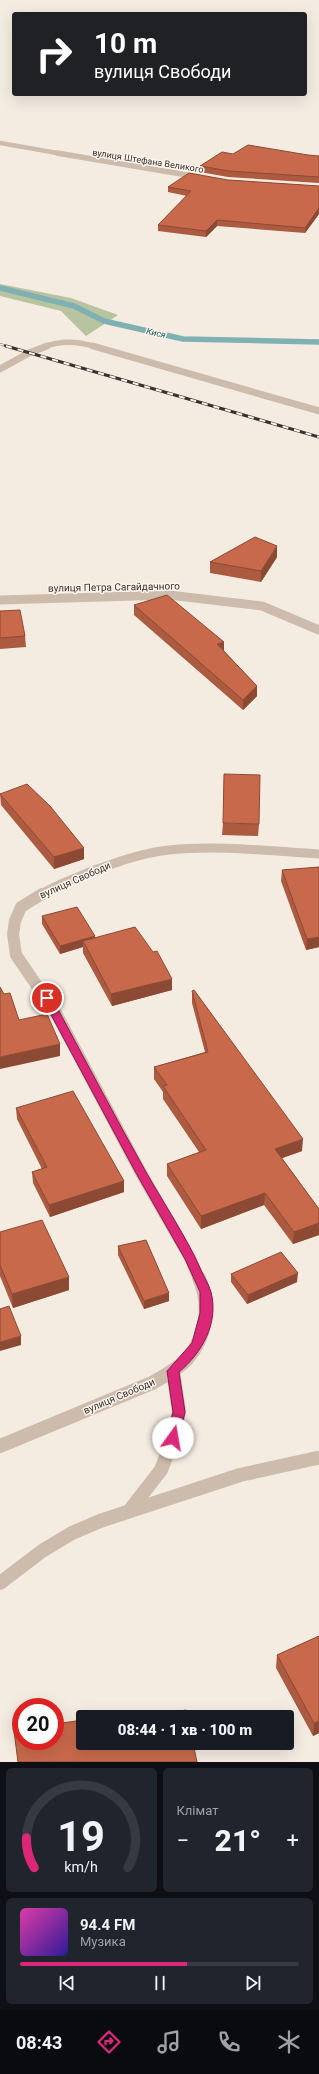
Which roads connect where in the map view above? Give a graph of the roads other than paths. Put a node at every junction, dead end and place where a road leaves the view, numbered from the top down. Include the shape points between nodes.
1 (0, 143) edge
2 (208, 178) edge
3 (0, 369) edge
4 (319, 411) edge
5 (0, 600) edge
6 (319, 630) edge
7 (319, 854) edge
8 (173, 1371) junction
9 (0, 1446) edge
10 (316, 1458) dead end
11 (129, 1511) junction
12 (0, 1583) edge

1 - 2 street, вулиця Штефана Великого
3 - 4 street via 44,345 80,342
5 - 6 street, вулиця Петра Сагайдачного via 169,595 262,606
7 - 8 street, вулиця Свободи via 205,848 168,850 133,857 51,888 21,907 15,921 13,934 16,955 57,1015 141,1173 190,1258 206,1292 203,1331 187,1359
8 - 9 street, вулиця Свободи via 152,1383
8 - 11 street via 179,1412 173,1438 162,1470
10 - 11 street via 240,1476
11 - 12 street via 72,1533

